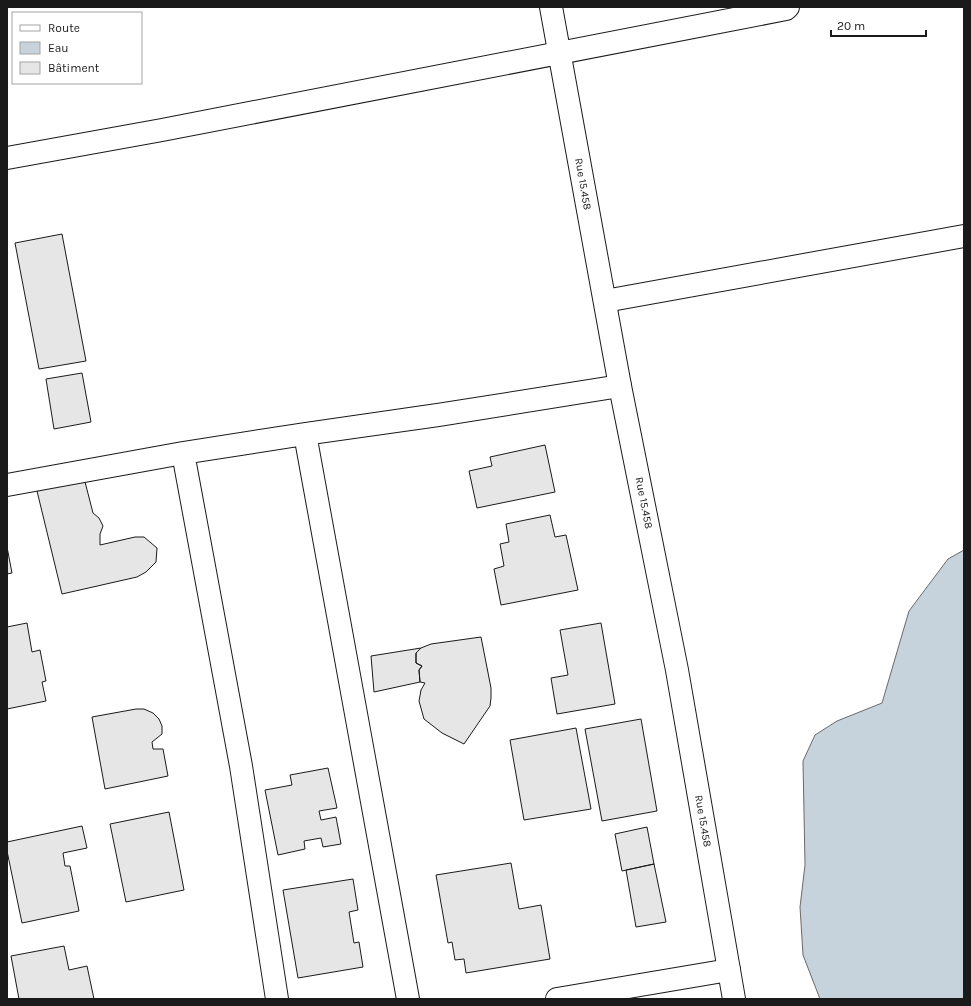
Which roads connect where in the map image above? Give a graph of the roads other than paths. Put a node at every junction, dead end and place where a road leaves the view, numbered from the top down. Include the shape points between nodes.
1 (551, 7) edge
2 (788, 7) edge
3 (559, 53) junction
4 (7, 158) edge
5 (964, 236) edge
6 (605, 301) junction
7 (620, 386) junction
8 (305, 434) junction
9 (183, 453) junction
10 (7, 485) edge
11 (729, 970) junction
12 (277, 999) edge
13 (408, 999) edge
14 (557, 999) edge
15 (734, 999) edge

1 - 3 street, Rue 15.458
2 - 3 street
3 - 4 street
3 - 6 street, Rue 15.458
5 - 6 street
6 - 7 street, Rue 15.458
7 - 8 street
7 - 11 street, Rue 15.458 via 677,670
8 - 9 street
8 - 13 street
9 - 10 street
9 - 12 street via 240,766
11 - 14 street
11 - 15 street, Rue 15.458

